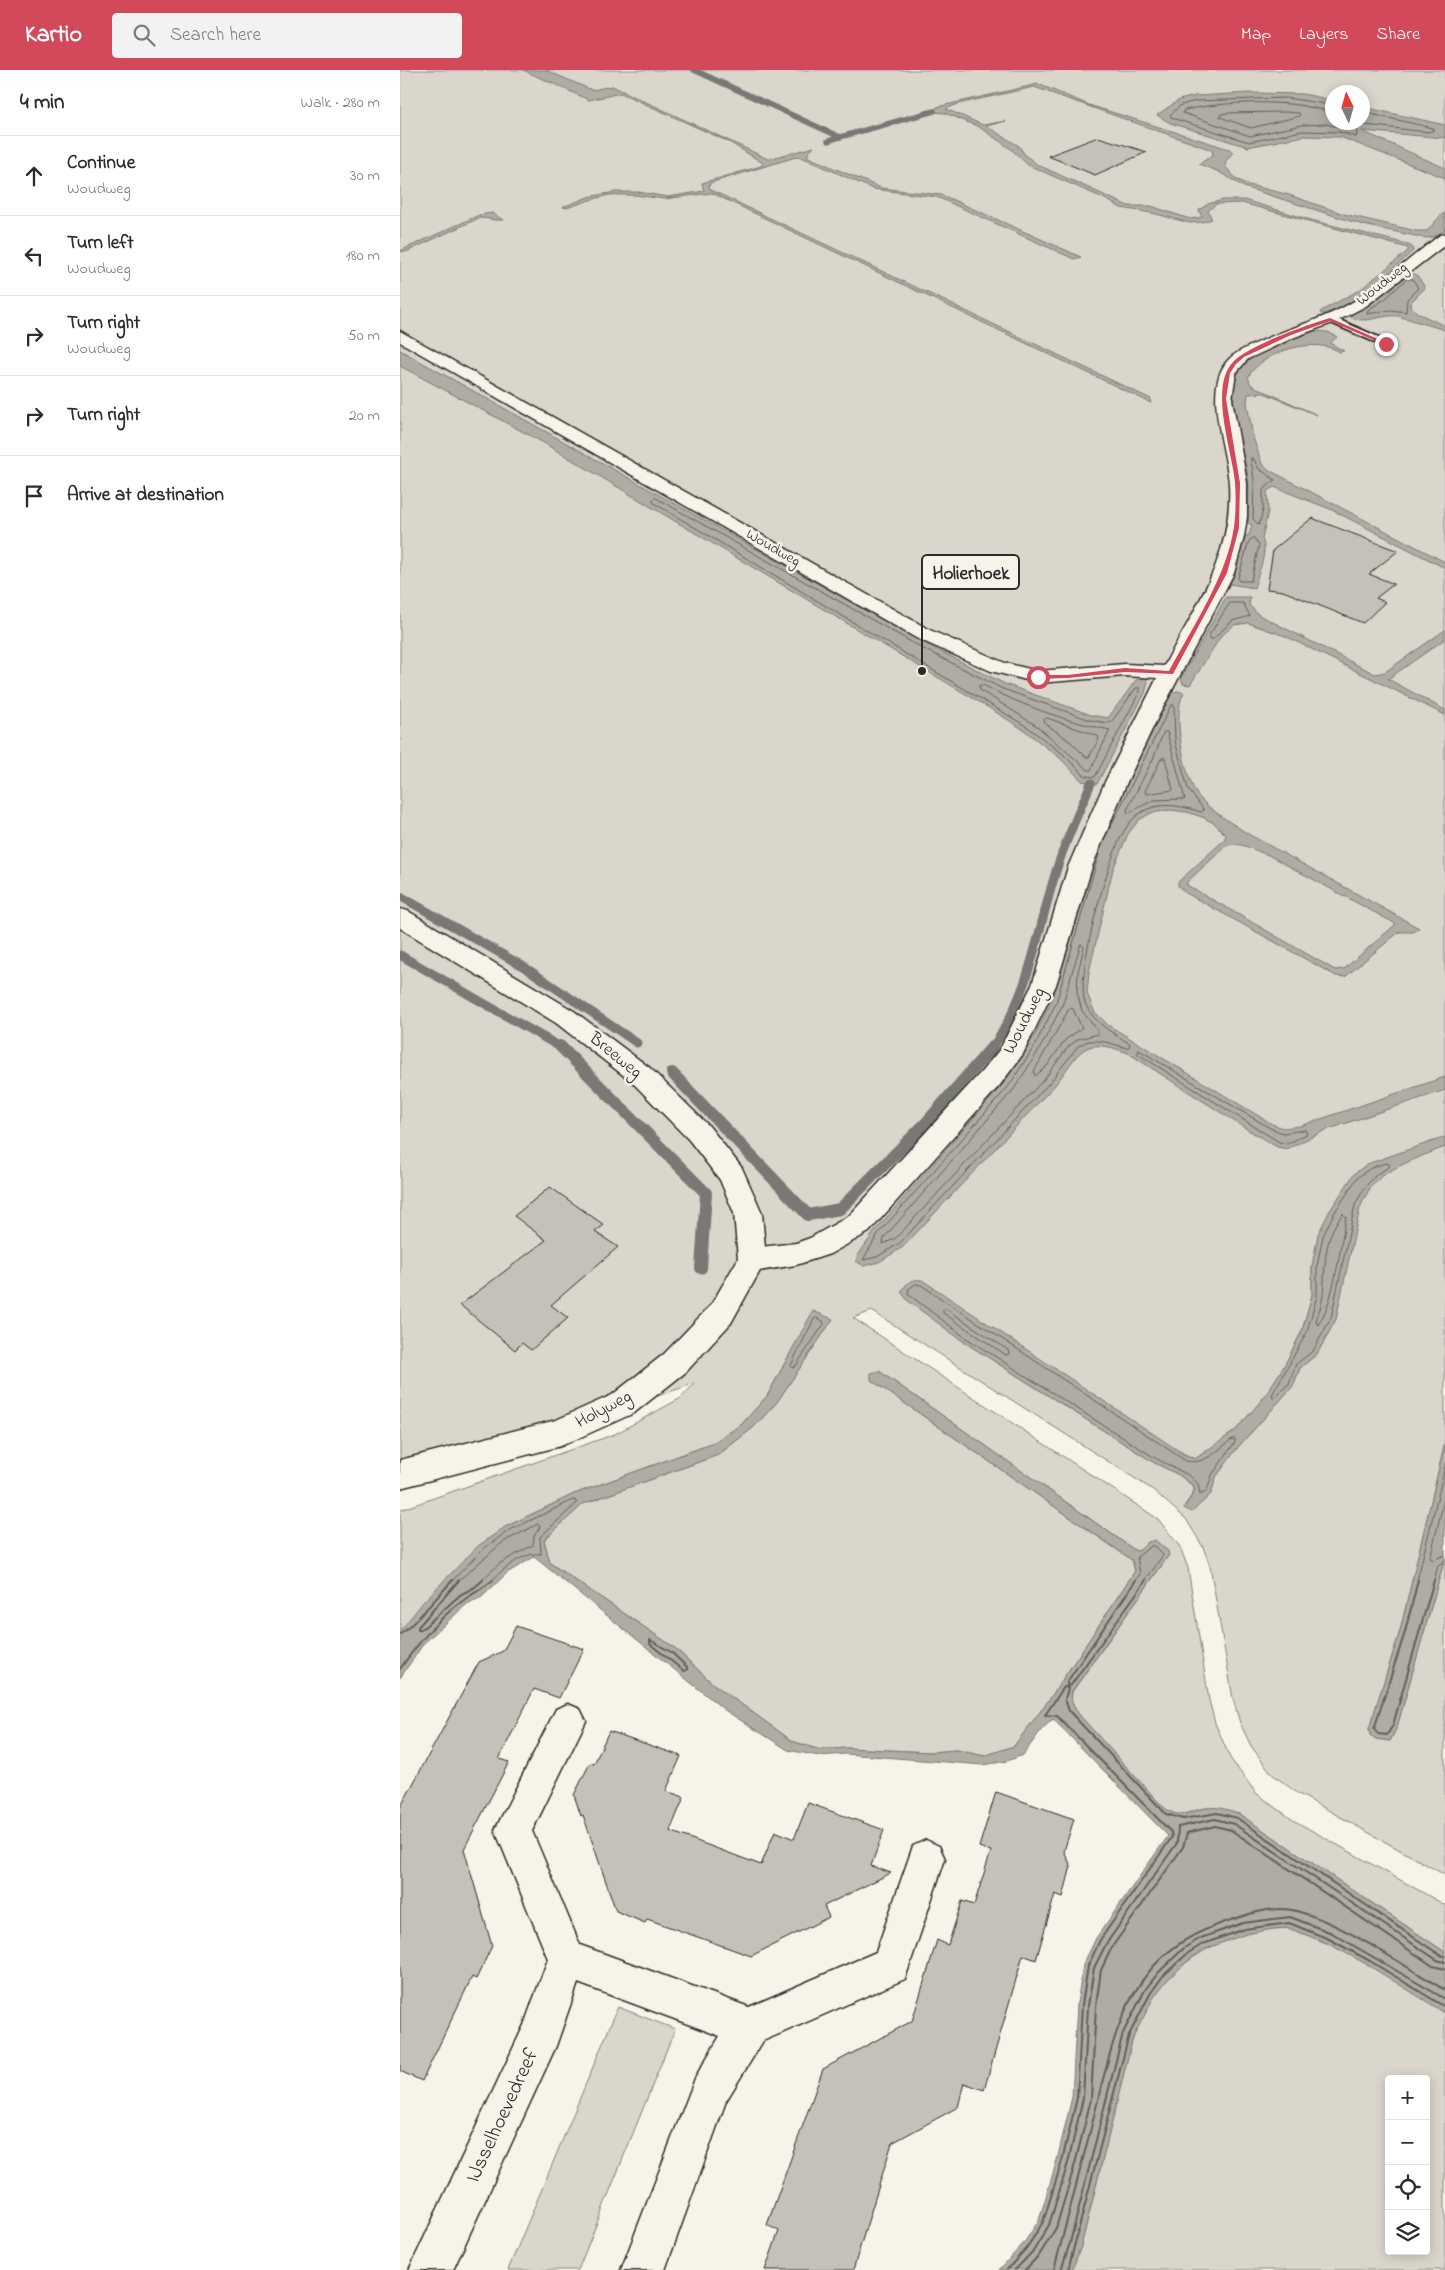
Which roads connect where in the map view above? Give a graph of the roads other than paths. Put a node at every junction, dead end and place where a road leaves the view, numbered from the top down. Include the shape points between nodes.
1 (1445, 238) edge
2 (1330, 319) junction
3 (400, 336) edge
4 (1386, 344) dead end
5 (1170, 673) junction
6 (400, 917) edge
7 (752, 1260) junction
8 (400, 1474) edge
9 (568, 1721) dead end
10 (926, 1859) dead end
11 (567, 1959) junction
12 (749, 2027) junction
13 (431, 2270) edge
14 (643, 2270) edge

1 - 2 street, Woudweg via 1361,303
2 - 4 lane
2 - 5 street, Woudweg via 1242,356 1228,373 1224,399 1238,483 1237,528 1224,573
3 - 5 street, Woudweg via 924,634 965,652 998,666 1038,677 1125,670
5 - 7 street, Woudweg via 1116,782 1080,867 1044,985 1010,1054 859,1224 820,1246 796,1254
6 - 7 street, Breeweg via 565,1017 641,1075 699,1133 732,1176 748,1213
7 - 8 street, Holyweg via 721,1314 675,1363 623,1404 561,1432
9 - 11 street via 513,1830
10 - 12 street via 891,1965
11 - 12 street
11 - 13 street, IJsselhoevedreef via 542,2032
12 - 14 street via 710,2090

